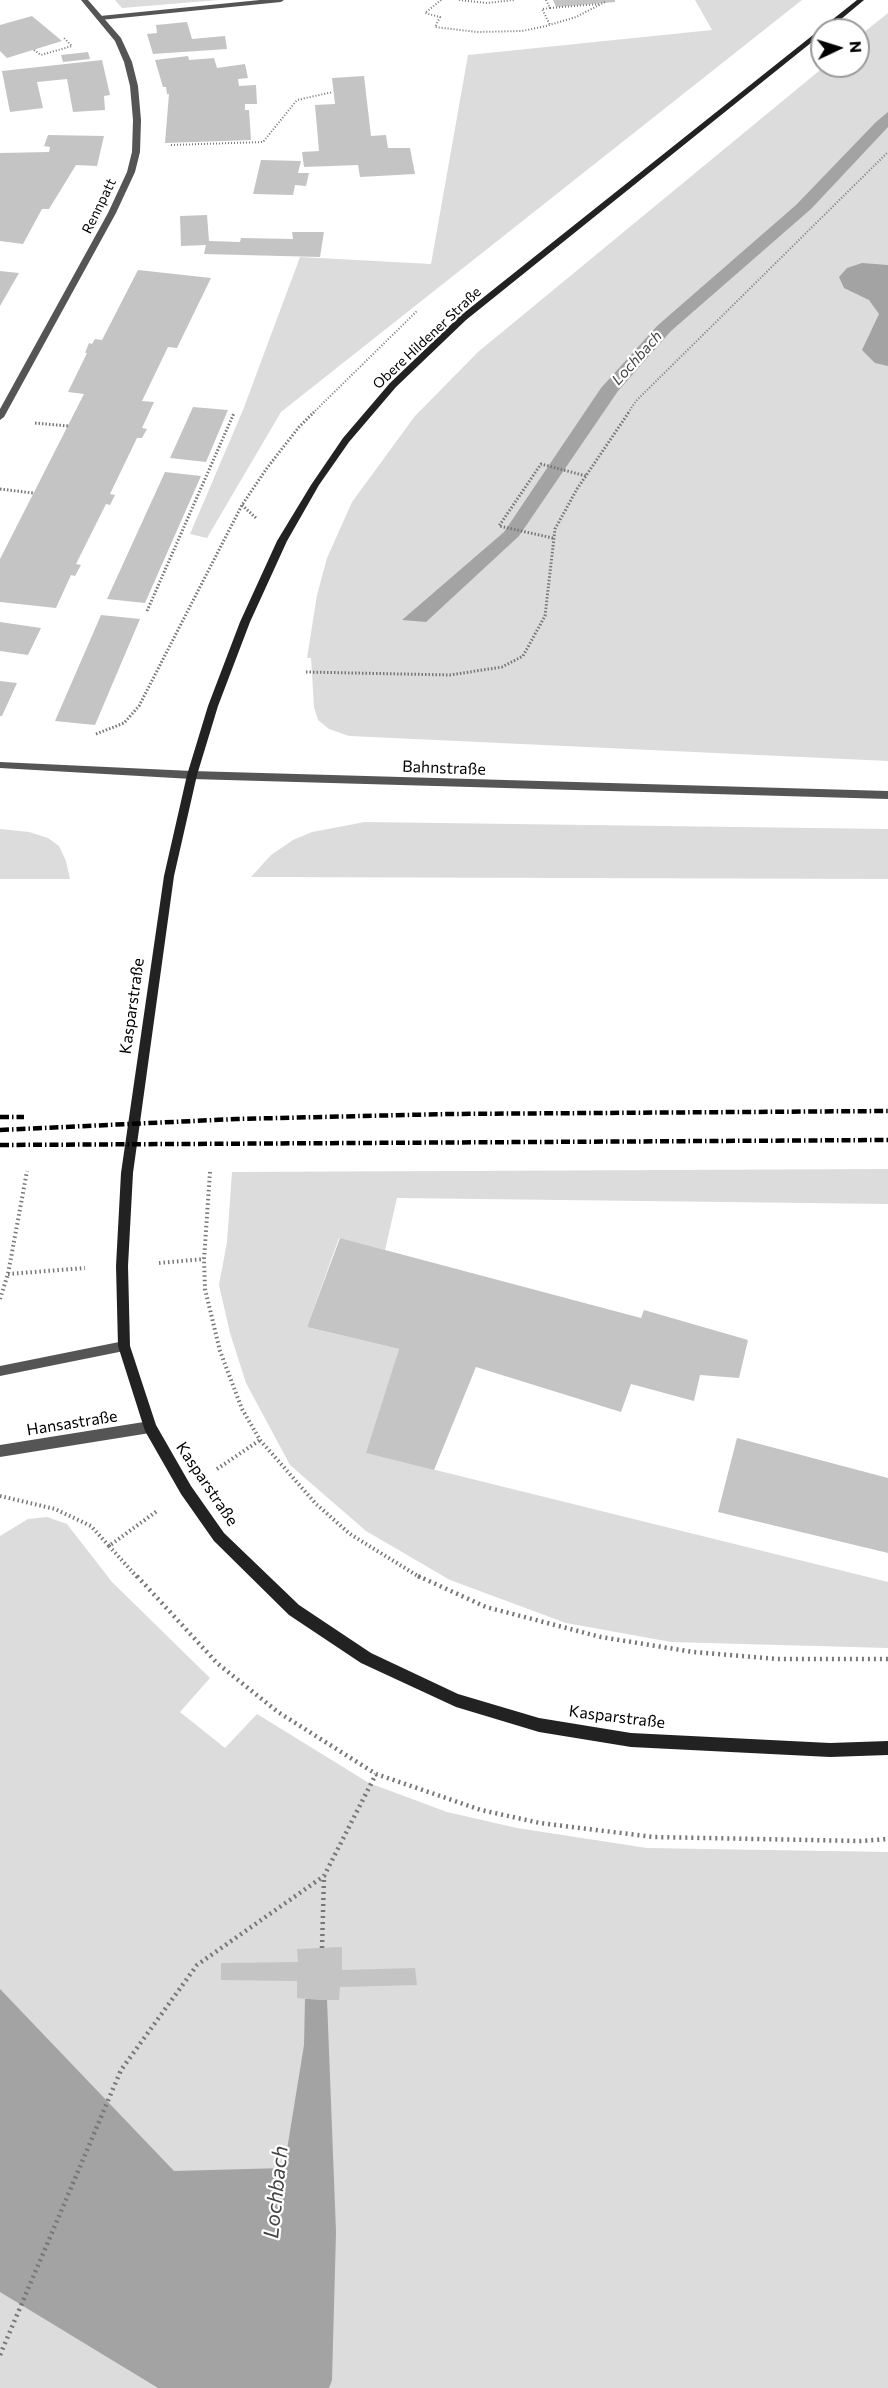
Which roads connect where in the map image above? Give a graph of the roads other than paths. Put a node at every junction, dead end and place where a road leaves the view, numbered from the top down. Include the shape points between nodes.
1 (84, 0) edge
2 (281, 0) edge
3 (861, 0) edge
4 (100, 18) junction
5 (839, 18) edge
6 (810, 41) edge
7 (0, 417) edge
8 (0, 765) edge
9 (192, 775) junction
10 (888, 795) edge
11 (124, 1346) junction
12 (0, 1371) edge
13 (150, 1427) junction
14 (0, 1451) edge
15 (888, 1748) edge

1 - 4 street, Rennpatt
2 - 4 street
3 - 5 main road, Obere Hildener Straße
4 - 7 street, Rennpatt via 118,40 128,62 135,98 137,146 131,172
6 - 9 main road, Obere Hildener Straße via 464,318 393,385 334,458 282,541 213,706
8 - 9 street, Bahnstraße
9 - 10 street, Bahnstraße
9 - 11 main road, Kasparstraße via 167,888 127,1173 122,1266
11 - 12 street
11 - 13 main road, Kasparstraße
13 - 14 street, Hansastraße
13 - 15 main road, Kasparstraße via 219,1537 294,1610 366,1658 456,1700 540,1725 631,1740 830,1750

